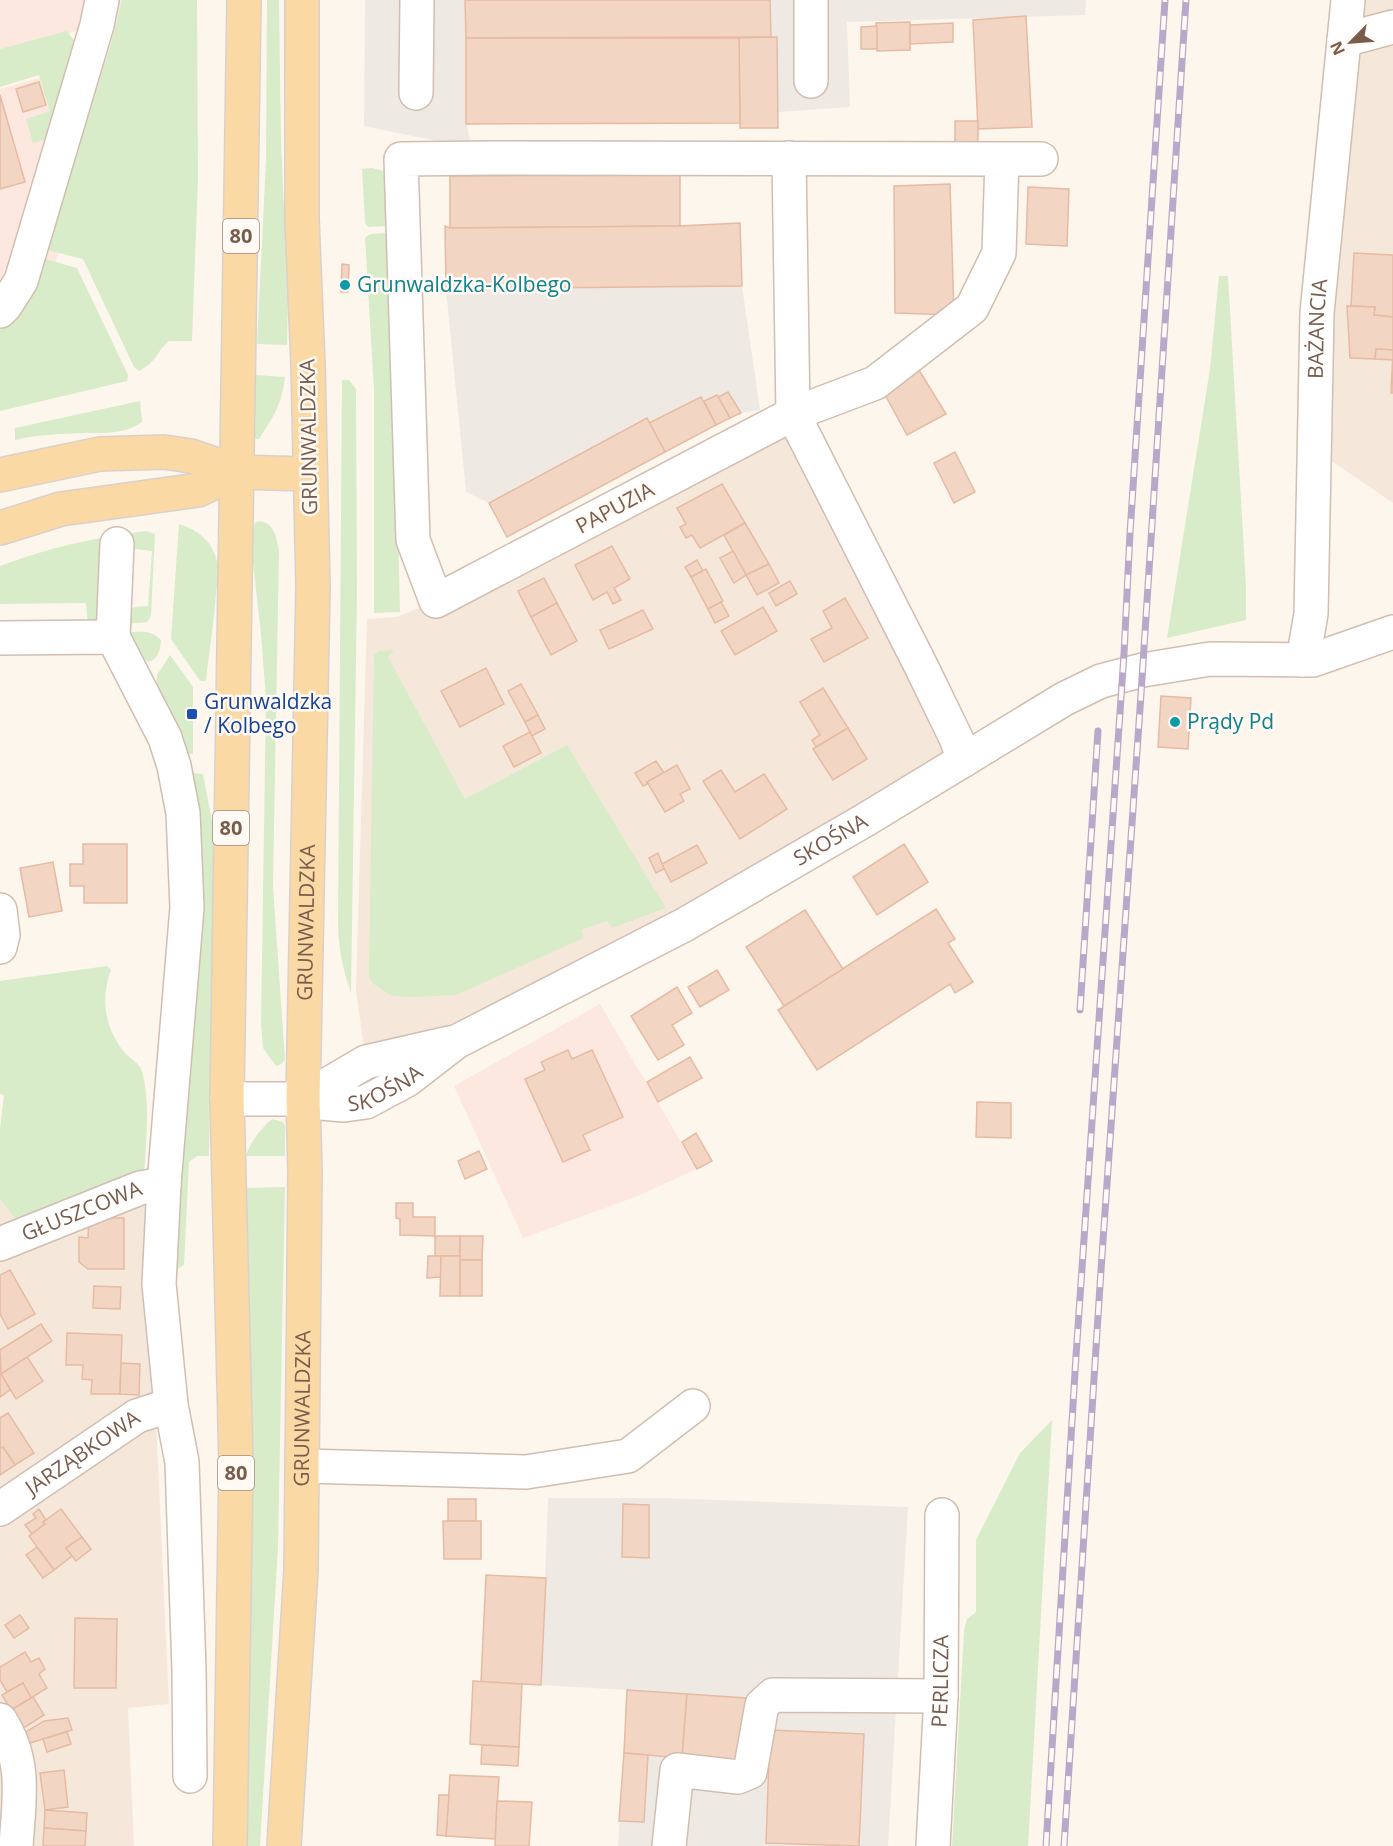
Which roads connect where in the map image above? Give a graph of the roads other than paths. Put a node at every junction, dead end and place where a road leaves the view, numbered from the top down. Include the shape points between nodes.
1 (102, 0) edge
2 (244, 0) edge
3 (302, 0) edge
4 (417, 0) edge
5 (811, 0) edge
6 (1348, 0) edge
7 (1393, 27) edge
8 (1344, 40) junction
9 (811, 81) dead end
10 (416, 93) dead end
11 (789, 158) junction
12 (1002, 159) junction
13 (1041, 159) dead end
14 (0, 311) edge
15 (793, 414) junction
16 (237, 472) junction
17 (309, 474) junction
18 (0, 475) edge
19 (0, 528) edge
20 (117, 544) dead end
21 (1393, 632) edge
22 (113, 637) junction
23 (0, 638) edge
24 (1308, 660) junction
25 (964, 760) junction
26 (0, 910) edge
27 (0, 947) edge
28 (227, 1099) junction
29 (303, 1099) junction
30 (164, 1184) junction
31 (0, 1244) edge
32 (171, 1405) junction
33 (693, 1406) dead end
34 (303, 1466) junction
35 (0, 1509) edge
36 (942, 1515) dead end
37 (941, 1696) junction
38 (0, 1720) edge
39 (190, 1776) dead end
40 (16, 1846) edge
41 (230, 1846) edge
42 (284, 1846) edge
43 (669, 1846) edge
44 (933, 1846) edge

1 - 14 street via 21,281
2 - 16 main road, 80
3 - 17 main road, GRUNWALDZKA via 302,219
4 - 10 street
5 - 9 street
6 - 8 street, BAŻANCIA
7 - 8 street
8 - 24 street, BAŻANCIA via 1317,313
11 - 12 street
11 - 15 street
11 - 15 street, PAPUZIA via 401,159 413,540 436,601
12 - 13 street
12 - 15 street, PAPUZIA via 999,253 972,308 875,383
15 - 25 street via 920,664
16 - 17 main road
16 - 18 main road via 191,456 164,453 100,454
16 - 19 main road via 198,490 61,509
16 - 28 main road, 80
17 - 29 main road, GRUNWALDZKA via 313,587
20 - 22 street
21 - 24 street, SKOŚNA
22 - 23 street
22 - 30 street via 165,738 183,813 186,907
24 - 25 street, SKOŚNA via 1210,659 1101,681
25 - 29 street, SKOŚNA via 684,925 456,1042 407,1080 366,1102 344,1105
26 - 27 street
28 - 29 street, SKOŚNA
28 - 41 main road, 80 via 236,1464
29 - 34 main road, GRUNWALDZKA
30 - 31 street, GŁUSZCOWA via 140,1188
30 - 32 street via 159,1284
32 - 35 street, JARZĄBKOWA via 137,1416
32 - 39 street via 182,1462
33 - 34 street via 628,1456 526,1472
34 - 42 main road, GRUNWALDZKA
36 - 37 street, PERLICZA
37 - 43 street via 773,1695 762,1705 750,1772 738,1777 677,1770
37 - 44 street, PERLICZA
38 - 40 street via 16,1755 20,1779

